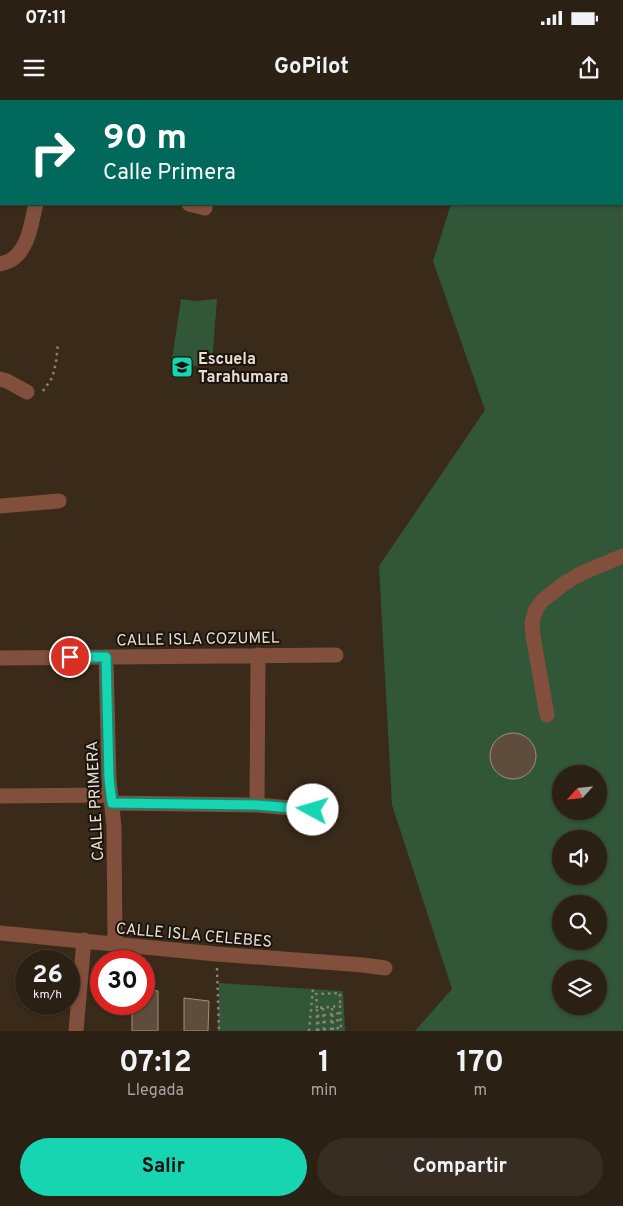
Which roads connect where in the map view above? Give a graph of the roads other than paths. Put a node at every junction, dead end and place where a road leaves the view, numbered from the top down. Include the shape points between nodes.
1 (36, 205) edge
2 (193, 205) edge
3 (205, 208) dead end
4 (0, 264) edge
5 (0, 379) edge
6 (27, 392) road end
7 (58, 501) dead end
8 (0, 506) edge
9 (623, 556) edge
10 (258, 655) junction
11 (336, 655) dead end
12 (106, 657) junction
13 (0, 658) edge
14 (547, 715) dead end
15 (0, 796) edge
16 (111, 799) junction
17 (257, 805) junction
18 (313, 810) dead end
19 (0, 933) edge
20 (84, 940) junction
21 (115, 944) junction
22 (385, 968) dead end
23 (76, 1031) edge

1 - 4 street via 25,244 11,261
2 - 3 street
5 - 6 street
7 - 8 street
9 - 14 street via 565,583 536,609 532,636
10 - 11 street, CALLE ISLA COZUMEL
10 - 12 street, CALLE ISLA COZUMEL
10 - 17 street
12 - 13 street, CALLE ISLA COZUMEL
12 - 16 street, CALLE PRIMERA
15 - 16 street
16 - 17 street
16 - 21 street, CALLE PRIMERA
17 - 18 street
19 - 20 street, CALLE ISLA CELEBES
20 - 21 street, CALLE ISLA CELEBES
20 - 23 street
21 - 22 street, CALLE ISLA CELEBES

